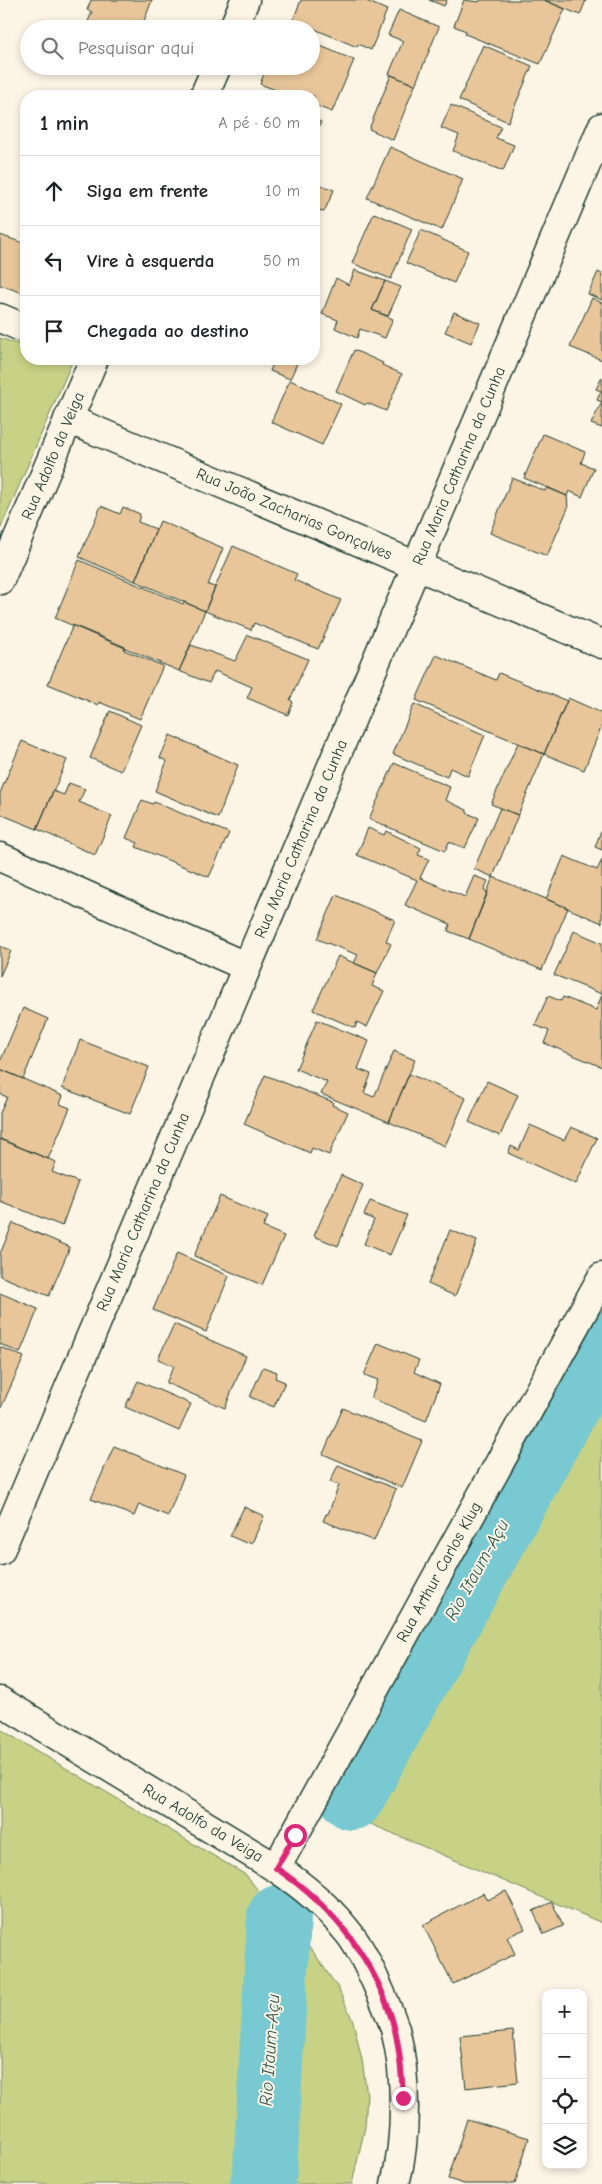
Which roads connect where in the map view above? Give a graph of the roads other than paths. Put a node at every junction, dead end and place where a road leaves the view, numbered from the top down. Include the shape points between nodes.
1 (245, 0) edge
2 (237, 20) edge
3 (213, 75) edge
4 (207, 90) edge
5 (602, 128) edge
6 (0, 318) edge
7 (20, 326) edge
8 (91, 365) edge
9 (68, 419) junction
10 (417, 566) junction
11 (0, 580) edge
12 (602, 644) edge
13 (0, 857) edge
14 (247, 967) junction
15 (602, 1277) edge
16 (0, 1551) edge
17 (0, 1701) edge
18 (276, 1868) junction
19 (395, 2184) edge

1 - 2 street
3 - 4 street
5 - 10 street, Rua Maria Catharina da Cunha
6 - 7 street
8 - 9 street, Rua Adolfo da Veiga
9 - 10 street, Rua João Zacharias Gonçalves
9 - 11 street, Rua Adolfo da Veiga
10 - 12 street, Rua João Zacharias Gonçalves
10 - 14 street, Rua Maria Catharina da Cunha
13 - 14 street
14 - 16 street, Rua Maria Catharina da Cunha
15 - 18 street, Rua Arthur Carlos Klug
17 - 18 street, Rua Adolfo da Veiga
18 - 19 street, Rua Adolfo da Veiga via 296,1881 347,1932 366,1960 383,1997 395,2030 401,2066 403,2131

